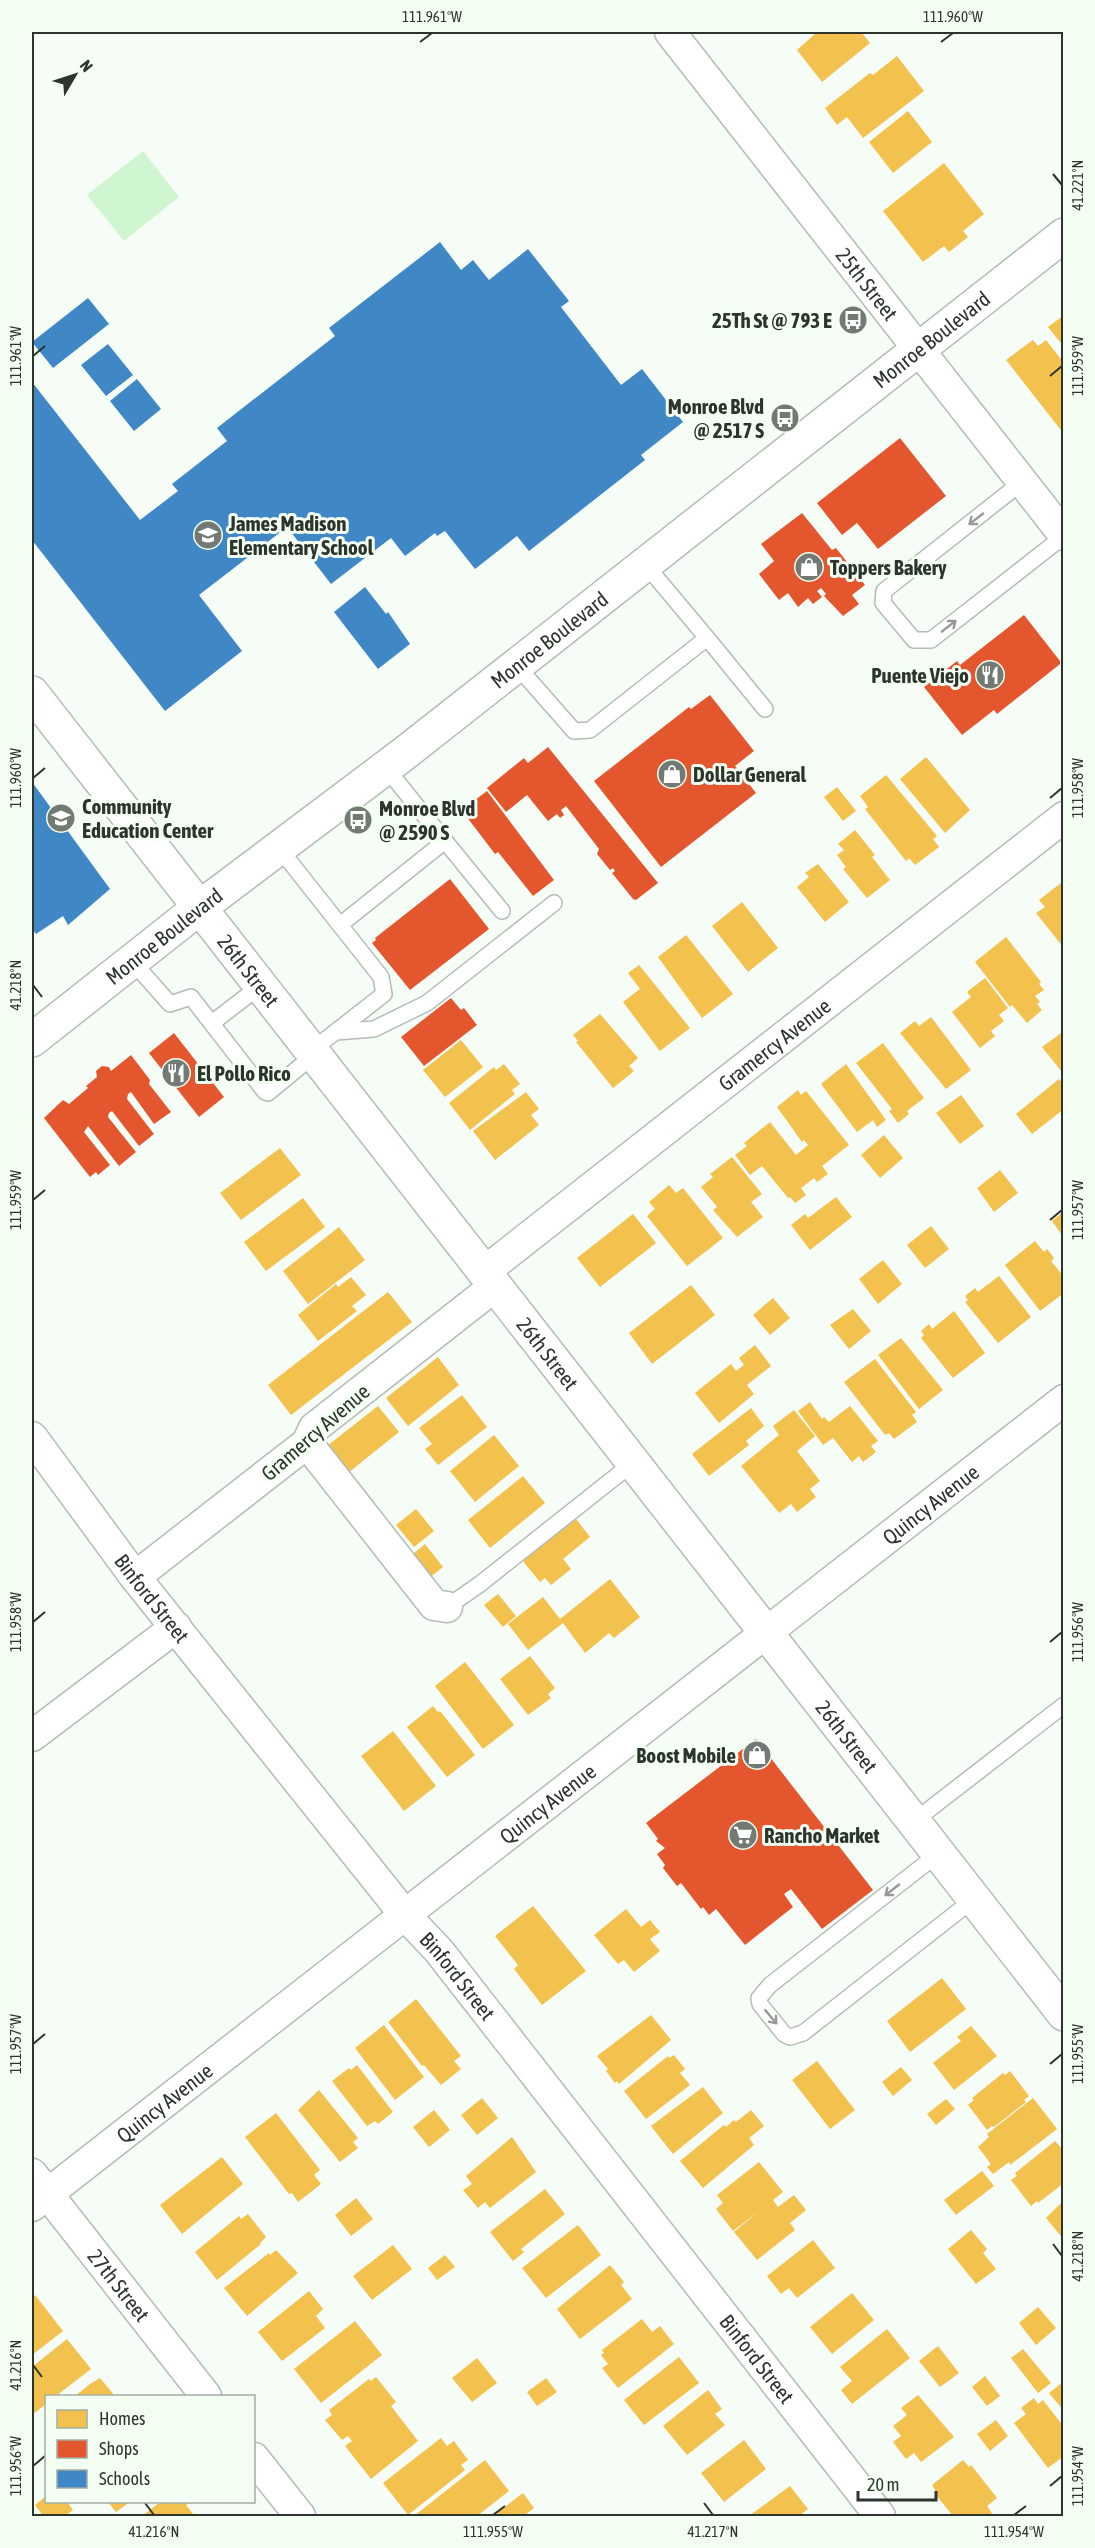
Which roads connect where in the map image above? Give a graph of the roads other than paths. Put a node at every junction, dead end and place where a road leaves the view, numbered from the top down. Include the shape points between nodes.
1 (670, 32) edge
2 (1064, 235) edge
3 (917, 350) junction
4 (1022, 482) junction
5 (1064, 536) edge
6 (645, 564) junction
7 (707, 638) junction
8 (517, 666) junction
9 (32, 693) edge
10 (765, 709) dead end
11 (386, 768) junction
12 (1064, 817) edge
13 (445, 841) junction
14 (279, 848) junction
15 (554, 903) dead end
16 (199, 908) junction
17 (502, 911) dead end
18 (340, 925) junction
19 (132, 961) junction
20 (260, 986) junction
21 (212, 1023) junction
22 (32, 1040) edge
23 (320, 1046) junction
24 (489, 1279) junction
25 (1064, 1401) edge
26 (32, 1437) edge
27 (307, 1443) junction
28 (633, 1463) junction
29 (135, 1577) junction
30 (447, 1607) joint
31 (176, 1627) junction
32 (765, 1632) junction
33 (1064, 1705) edge
34 (32, 1737) edge
35 (913, 1822) junction
36 (938, 1854) junction
37 (974, 1899) junction
38 (405, 1915) junction
39 (1058, 1995) edge
40 (37, 2191) edge
41 (204, 2395) edge
42 (255, 2459) edge
43 (300, 2517) edge
44 (880, 2517) edge

1 - 3 street, 25th Street
2 - 3 street, Monroe Boulevard
3 - 4 street, 25th Street
3 - 6 street, Monroe Boulevard
4 - 5 street, 25th Street
4 -> 5 lane via 884,591 884,603 914,639 931,640
6 - 7 lane
6 - 8 street, Monroe Boulevard
7 - 8 lane via 590,730 574,731
7 - 10 lane
8 - 11 street, Monroe Boulevard
9 - 16 street, 26th Street
11 - 13 lane
11 - 14 street, Monroe Boulevard
12 - 24 street, Gramercy Avenue
13 - 17 lane
13 - 18 lane
14 - 16 street, Monroe Boulevard
14 - 18 lane
15 - 23 lane via 427,1003 374,1029
16 - 19 street, Monroe Boulevard
16 - 20 street, 26th Street
18 - 23 lane via 381,976 384,994
19 - 21 lane via 170,1004 191,997
19 - 22 street, Monroe Boulevard
20 - 21 lane
20 - 23 street, 26th Street
21 - 23 lane via 268,1093
23 - 24 street, 26th Street
24 - 27 street, Gramercy Avenue via 314,1428
24 - 28 street, 26th Street
25 - 32 street, Quincy Avenue
26 - 29 street, Binford Street
27 - 29 street, Gramercy Avenue
27 - 30 street via 434,1605
28 - 30 lane
28 - 32 street, 26th Street
29 - 31 street, Binford Street
31 - 34 street
31 - 38 street, Binford Street
32 - 35 street, 26th Street
32 - 38 street, Quincy Avenue
33 - 35 lane
35 - 36 street, 26th Street
36 - 37 street, 26th Street
36 -> 37 lane via 770,1985 759,1998 760,2004 784,2034 790,2037 803,2033
37 - 39 street, 26th Street
38 - 40 street, Quincy Avenue
38 - 44 street, Binford Street via 439,1951
40 - 41 street, 27th Street
42 - 43 street

